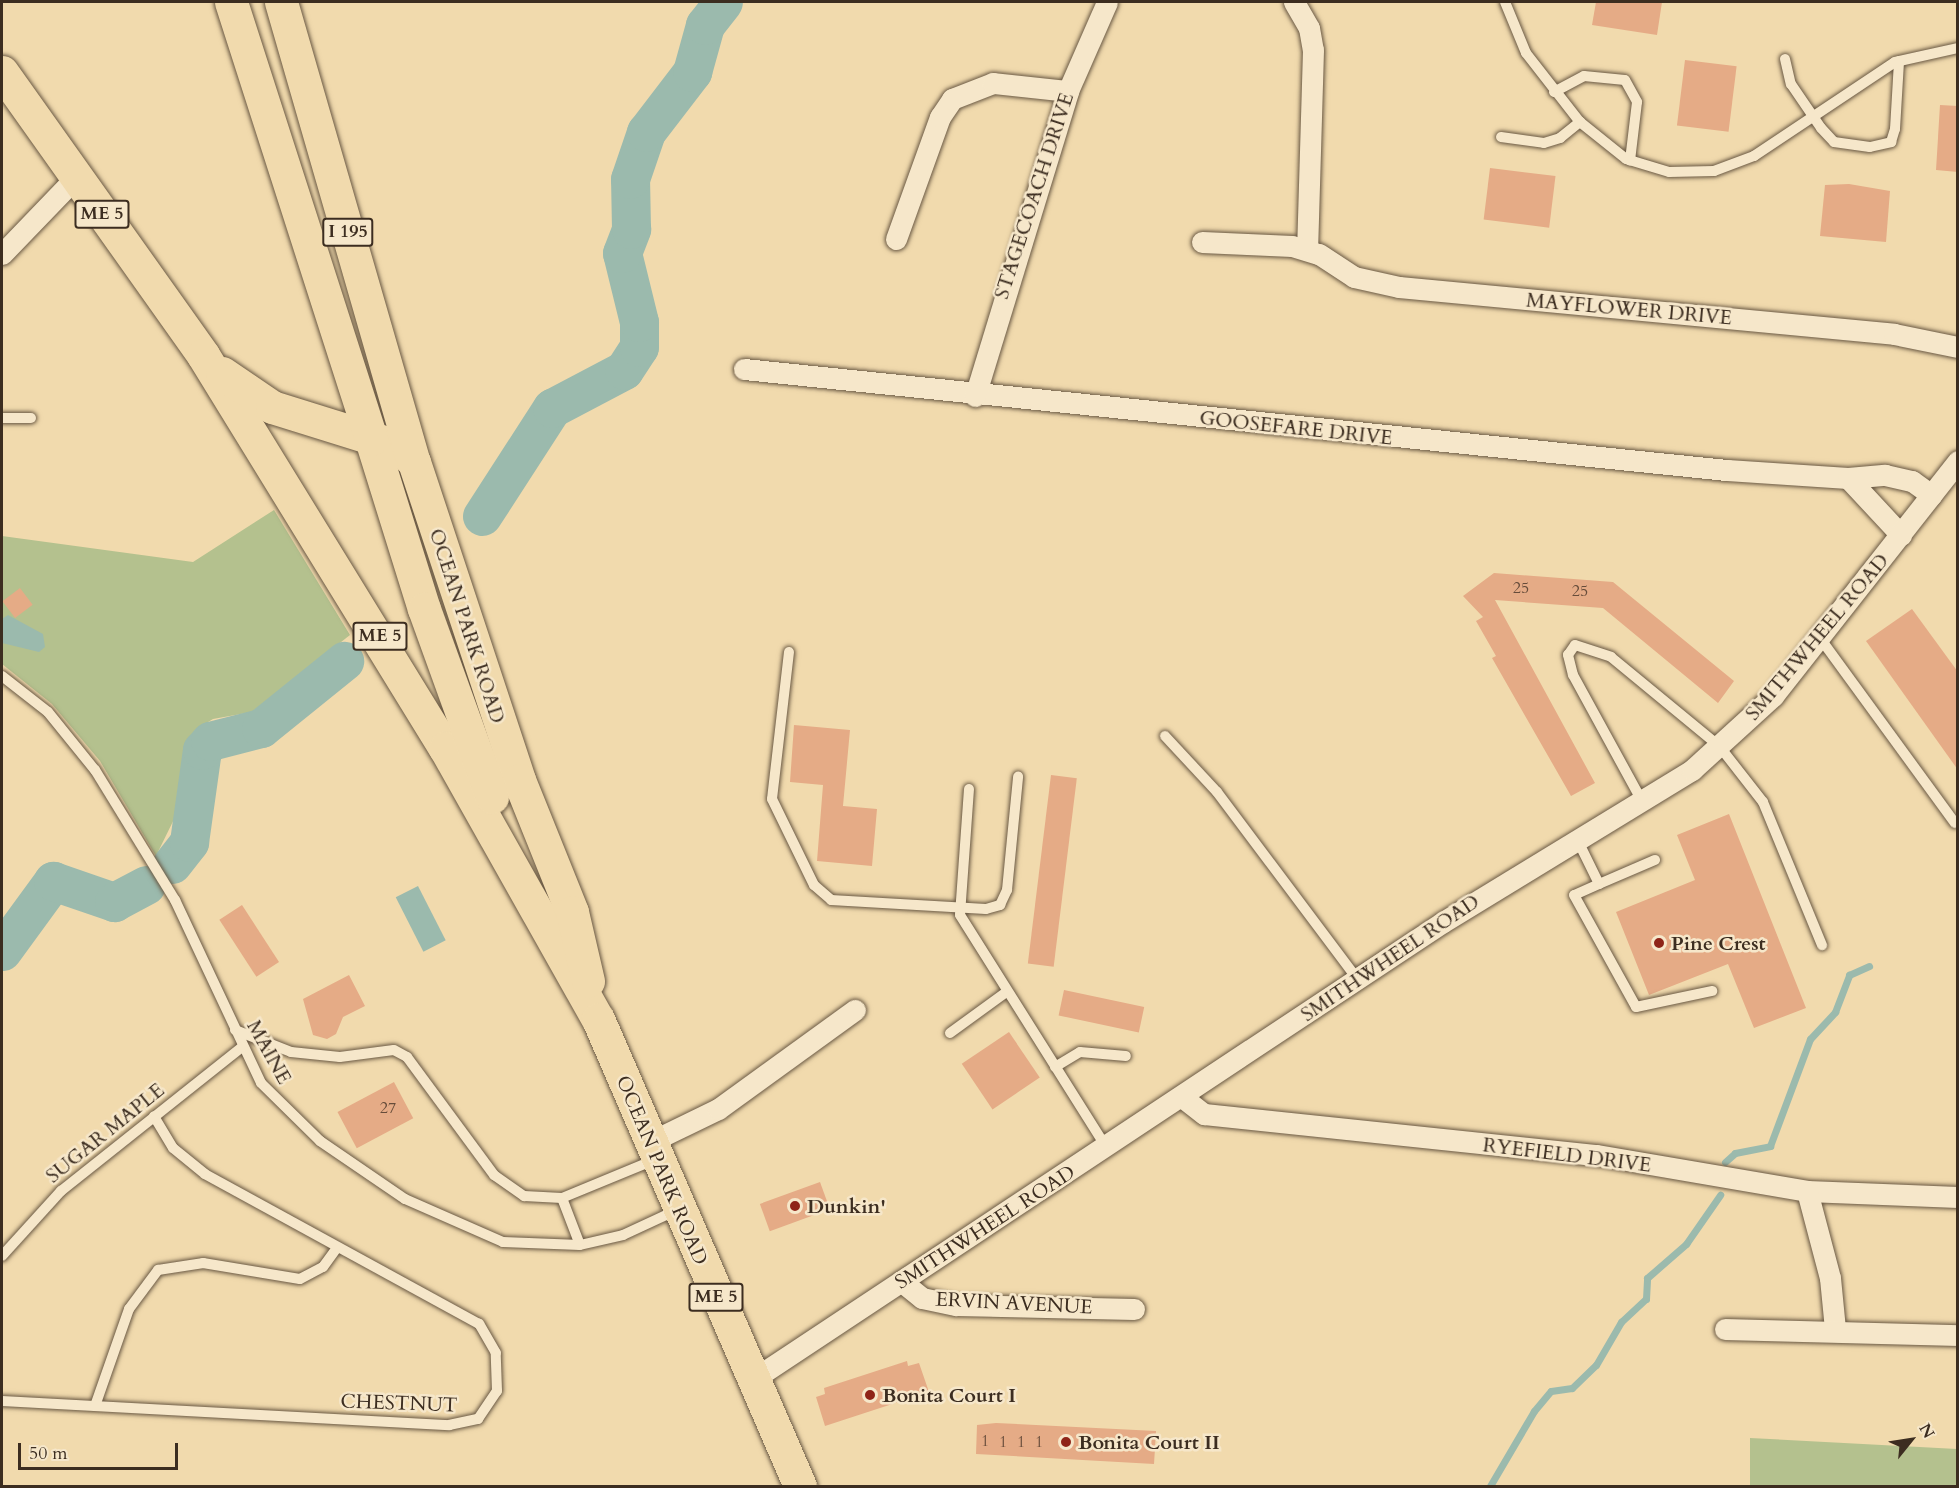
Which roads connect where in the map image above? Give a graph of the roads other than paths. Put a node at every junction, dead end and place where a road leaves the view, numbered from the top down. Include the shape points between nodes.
1 (231, 2) edge
2 (281, 2) edge
3 (1107, 2) edge
4 (1294, 2) edge
5 (1505, 2) edge
6 (1958, 48) edge
7 (1785, 59) dead end
8 (1899, 61) junction
9 (2, 72) edge
10 (1068, 91) junction
11 (1554, 92) junction
12 (1813, 117) junction
13 (1580, 122) junction
14 (1501, 137) dead end
15 (1630, 161) junction
16 (76, 177) junction
17 (896, 239) dead end
18 (1202, 242) dead end
19 (1307, 250) junction
20 (2, 254) edge
21 (1958, 347) edge
22 (203, 355) junction
23 (744, 369) dead end
24 (975, 396) junction
25 (2, 418) edge
26 (31, 418) dead end
27 (312, 422) junction
28 (371, 439) junction
29 (1958, 461) edge
30 (414, 462) junction
31 (278, 471) junction
32 (1848, 478) junction
33 (1931, 495) junction
34 (1901, 535) junction
35 (1820, 638) junction
36 (789, 652) dead end
37 (2, 676) edge
38 (1165, 736) dead end
39 (1720, 747) junction
40 (1018, 777) dead end
41 (969, 789) dead end
42 (1642, 801) junction
43 (1955, 824) dead end
44 (1577, 839) junction
45 (1655, 860) dead end
46 (1599, 884) junction
47 (958, 908) junction
48 (543, 924) junction
49 (1822, 945) dead end
50 (1358, 980) junction
51 (1712, 991) dead end
52 (1005, 993) junction
53 (855, 1010) dead end
54 (598, 1019) junction
55 (235, 1030) junction
56 (950, 1033) dead end
57 (242, 1047) junction
58 (1126, 1056) dead end
59 (1055, 1067) junction
60 (1182, 1097) junction
61 (154, 1116) junction
62 (1106, 1147) junction
63 (654, 1150) junction
64 (1807, 1191) junction
65 (1958, 1197) edge
66 (562, 1198) junction
67 (679, 1209) junction
68 (580, 1245) junction
69 (337, 1248) junction
70 (2, 1256) edge
71 (901, 1281) junction
72 (1134, 1309) dead end
73 (1725, 1329) dead end
74 (1835, 1329) junction
75 (1958, 1335) edge
76 (752, 1380) junction
77 (2, 1401) edge
78 (95, 1407) junction
79 (800, 1486) edge

1 - 28 main road, I 195
2 - 30 main road, I 195
3 - 10 street, STAGECOACH DRIVE
4 - 19 street via 1313,50
5 - 11 lane via 1526,53
6 - 8 lane
7 - 12 lane via 1791,84
8 - 12 lane
8 - 12 lane via 1891,142 1870,147 1834,142
9 - 16 main road, OCEAN PARK ROAD / ME 5
10 - 17 street via 993,83 952,99 940,117
10 - 24 street, STAGECOACH DRIVE
11 - 13 lane
11 - 15 lane via 1576,77 1625,80 1637,102
12 - 15 lane via 1754,156 1714,171 1669,172
13 - 14 lane via 1560,138 1544,142
13 - 15 lane via 1607,149
16 - 20 street
16 - 22 main road, OCEAN PARK ROAD / ME 5
18 - 19 street, MAYFLOWER DRIVE
19 - 21 street, MAYFLOWER DRIVE via 1354,277 1399,286 1894,334
22 - 27 main road, OCEAN PARK ROAD / ME 5 via 242,392
22 - 31 main road, OCEAN PARK ROAD / ME 5
23 - 24 street, GOOSEFARE DRIVE
24 - 32 street, GOOSEFARE DRIVE
25 - 26 lane
27 - 28 main road, OCEAN PARK ROAD / ME 5
27 - 31 main road via 285,447
28 - 30 main road, OCEAN PARK ROAD / ME 5 via 397,446
28 - 48 main road via 448,680
29 - 33 street, SMITHWHEEL ROAD
30 - 54 main road, OCEAN PARK ROAD / ME 5 via 519,780 572,912
31 - 48 main road, OCEAN PARK ROAD / ME 5 via 393,656
32 - 33 street, GOOSEFARE DRIVE via 1902,477
32 - 34 street
33 - 34 street, SMITHWHEEL ROAD
34 - 35 street, SMITHWHEEL ROAD
35 - 39 street, SMITHWHEEL ROAD via 1773,696
35 - 43 lane
36 - 47 lane via 772,799 814,885 841,904
37 - 55 lane, MAINE via 48,712 95,770 175,900
38 - 50 lane via 1217,792
39 - 42 street, SMITHWHEEL ROAD
39 - 42 lane via 1611,657 1581,646 1570,648 1572,675
39 - 49 lane via 1763,802
40 - 47 lane via 1004,899 995,908
41 - 47 lane
42 - 44 street, SMITHWHEEL ROAD
44 - 46 lane
44 - 50 street, SMITHWHEEL ROAD
45 - 46 lane
46 - 51 lane via 1574,895 1636,1007
47 - 52 lane
48 - 54 main road, OCEAN PARK ROAD / ME 5
50 - 60 street, SMITHWHEEL ROAD
52 - 56 lane
52 - 59 lane
53 - 63 street
54 - 63 main road, OCEAN PARK ROAD / ME 5
55 - 57 lane, MAINE
55 - 66 lane via 291,1052 340,1057 394,1050 407,1057 494,1175 524,1196
57 - 61 lane, SUGAR MAPLE
57 - 68 lane, MAINE via 261,1083 320,1141 432,1214 503,1242
58 - 59 lane via 1080,1052
59 - 62 lane
60 - 62 street, SMITHWHEEL ROAD
60 - 64 street, RYEFIELD DRIVE via 1204,1114 1597,1155
61 - 69 lane, CHESTNUT via 188,1164
61 - 70 lane, SUGAR MAPLE via 61,1191
62 - 71 street, SMITHWHEEL ROAD
63 - 66 lane
63 - 67 main road, OCEAN PARK ROAD / ME 5
64 - 65 street, RYEFIELD DRIVE
64 - 74 street via 1830,1278
66 - 68 lane
67 - 68 lane, MAINE via 623,1235
67 - 76 main road, OCEAN PARK ROAD / ME 5
69 - 78 lane via 323,1267 300,1279 203,1263 158,1270 120,1328
69 - 78 lane, CHESTNUT via 463,1314 488,1334 496,1353 497,1391 478,1419 449,1425
71 - 72 street, ERVIN AVENUE via 922,1298 956,1305
71 - 76 street, SMITHWHEEL ROAD
73 - 74 street
74 - 75 street
76 - 79 main road, OCEAN PARK ROAD / ME 5
77 - 78 lane, CHESTNUT

